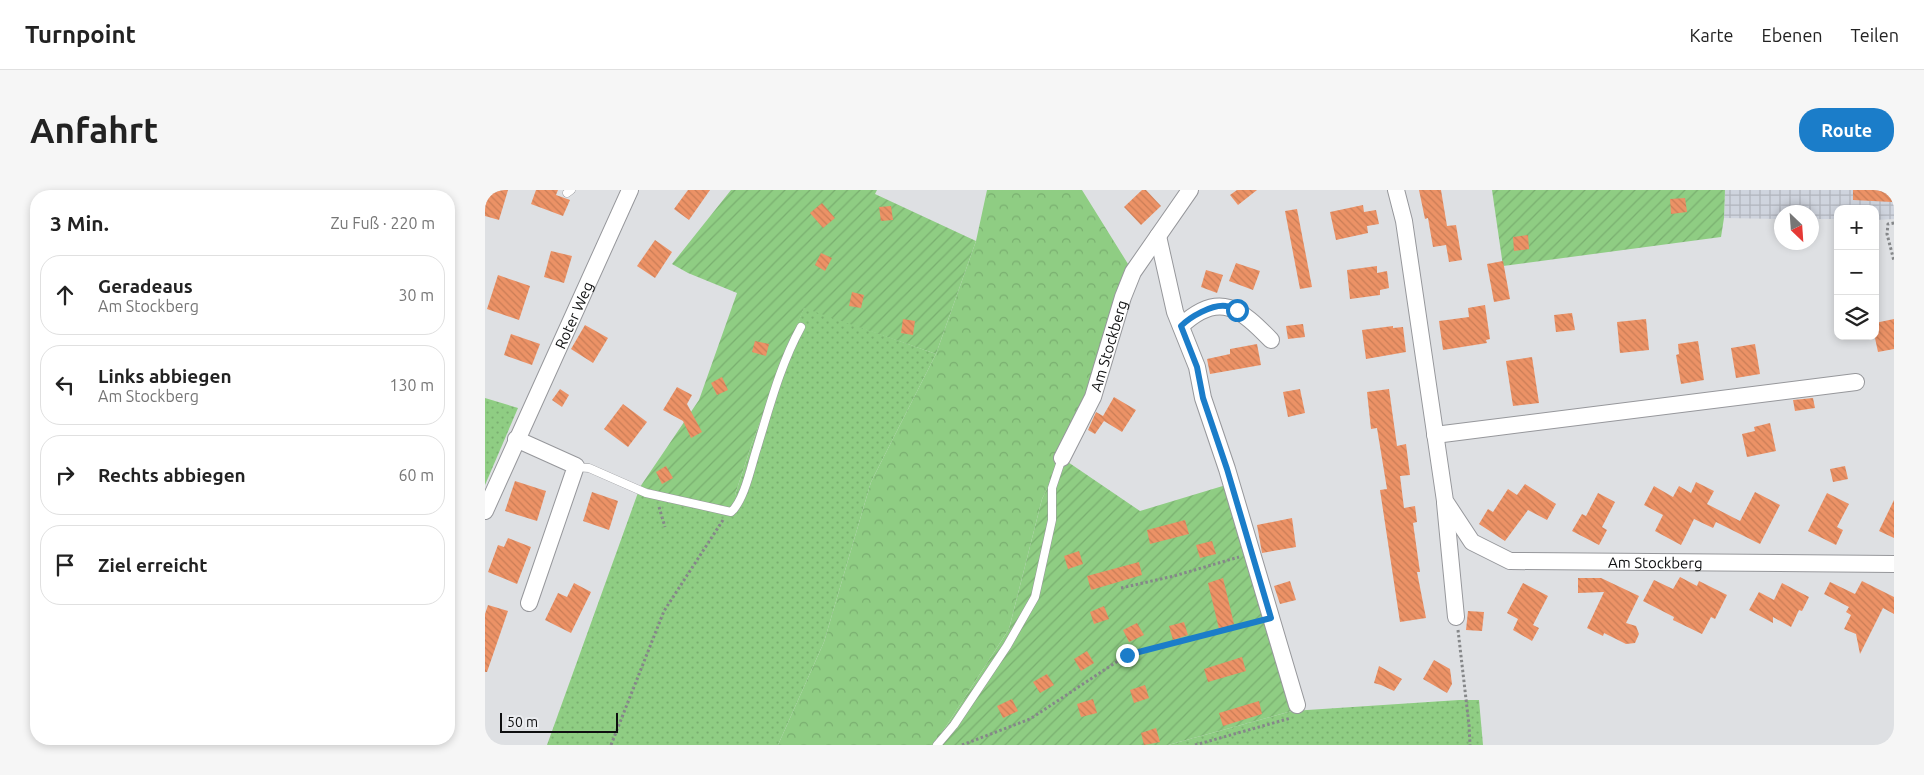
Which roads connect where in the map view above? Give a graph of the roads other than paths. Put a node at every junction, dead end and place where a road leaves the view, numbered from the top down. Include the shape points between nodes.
1 (630, 190) edge
2 (1190, 190) edge
3 (1396, 190) edge
4 (1159, 236) junction
5 (1181, 326) junction
6 (801, 327) dead end
7 (1271, 340) dead end
8 (1856, 382) dead end
9 (1435, 435) junction
10 (516, 439) junction
11 (1062, 458) joint
12 (575, 467) junction
13 (1445, 501) junction
14 (486, 503) edge
15 (1894, 564) edge
16 (529, 603) dead end
17 (1456, 618) road end
18 (1297, 705) road end
19 (937, 745) edge

1 - 10 street, Roter Weg
2 - 4 street, Am Stockberg
3 - 9 street, Am Stockberg via 1404,221
4 - 5 street via 1173,304
4 - 11 street, Am Stockberg via 1133,272 1093,397
5 - 7 street via 1206,310 1225,306 1237,310 1256,324
5 - 18 street via 1197,367 1203,398
6 - 12 lane via 789,349 747,478 736,508 731,512 646,494 589,468
8 - 9 street
9 - 13 street, Am Stockberg
10 - 12 street
10 - 14 street, Roter Weg
11 - 19 lane via 1052,488 1052,520 1035,597 1007,646
12 - 16 street
13 - 15 street, Am Stockberg via 1472,542 1511,561
13 - 17 street, Am Stockberg

